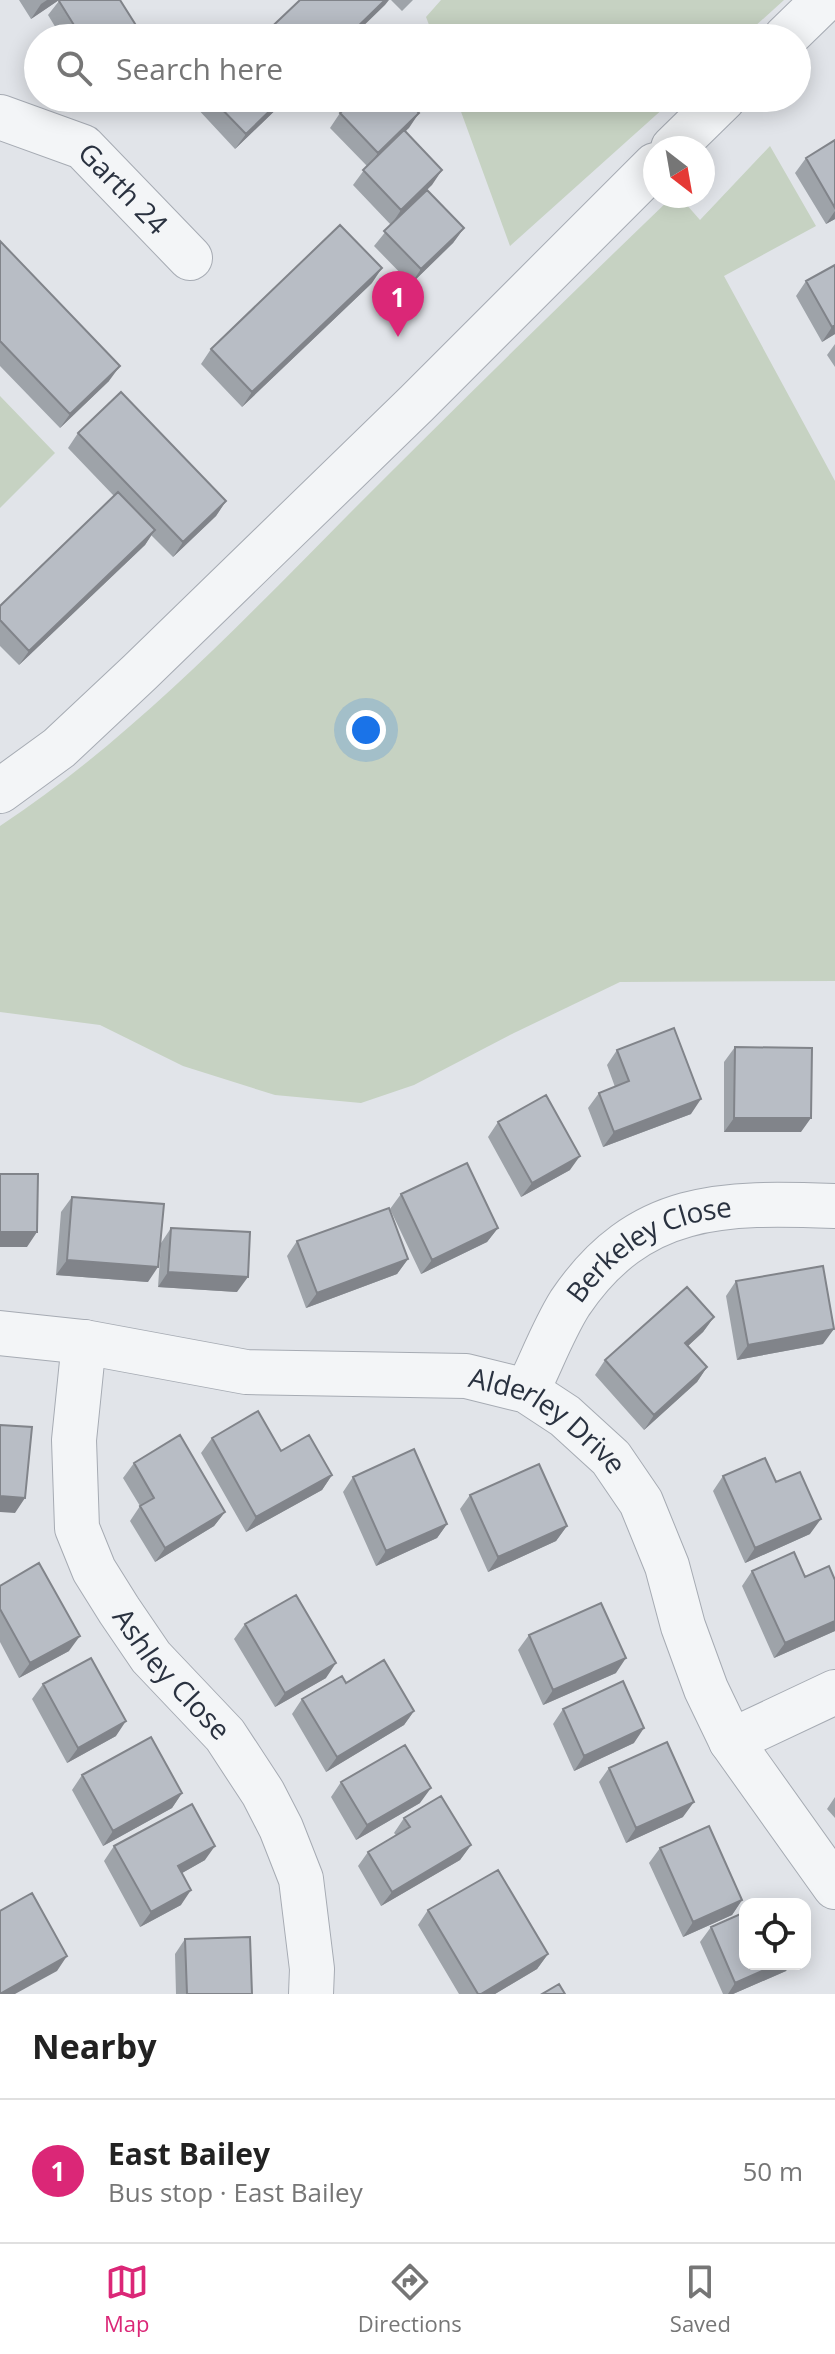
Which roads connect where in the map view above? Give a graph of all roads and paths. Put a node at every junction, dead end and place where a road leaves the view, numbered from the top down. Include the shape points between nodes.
1 (824, 0) edge
2 (799, 24) edge
3 (710, 112) edge
4 (0, 117) edge
5 (685, 136) edge
6 (643, 177) edge
7 (190, 258) dead end
8 (0, 791) edge
9 (835, 1206) edge
10 (0, 1333) edge
11 (84, 1342) junction
12 (527, 1391) junction
13 (835, 1692) edge
14 (731, 1741) junction
15 (835, 1887) edge
16 (311, 1994) edge

1 - 2 street
3 - 5 street
4 - 7 street, Garth 24 via 83,147
6 - 8 street via 140,672 59,748
9 - 12 street, Berkeley Close via 753,1203 687,1213 642,1233 607,1257 569,1305
10 - 11 street, Alderley Drive
11 - 12 street, Alderley Drive via 246,1372 466,1376
11 - 16 street, Ashley Close via 74,1440 77,1528 94,1570 119,1610 151,1657 225,1735 281,1828 301,1879
12 - 14 street, Alderley Drive via 565,1416 611,1458 641,1502 706,1689
13 - 14 street
14 - 15 street, Alderley Drive

